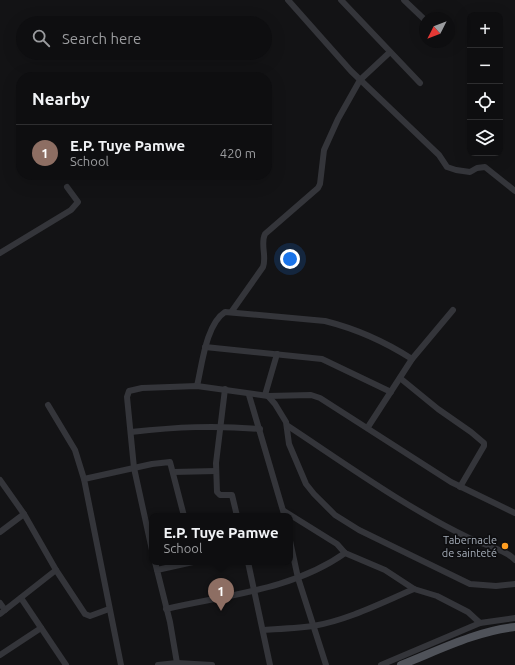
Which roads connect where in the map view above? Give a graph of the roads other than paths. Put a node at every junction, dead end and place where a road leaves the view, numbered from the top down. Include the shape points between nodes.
1 (288, 0) edge
2 (341, 0) edge
3 (408, 1) edge
4 (419, 13) edge
5 (390, 52) junction
6 (360, 80) junction
7 (420, 83) dead end
8 (67, 187) dead end
9 (515, 191) edge
10 (0, 253) edge
11 (453, 310) dead end
12 (232, 311) junction
13 (205, 348) junction
14 (278, 354) junction
15 (412, 359) junction
16 (400, 378) junction
17 (198, 386) junction
18 (225, 389) junction
19 (391, 392) junction
20 (249, 394) junction
21 (267, 396) junction
22 (48, 404) dead end
23 (221, 426) junction
24 (288, 426) junction
25 (368, 427) junction
26 (260, 429) junction
27 (131, 432) junction
28 (134, 468) junction
29 (216, 471) junction
30 (173, 472) junction
31 (84, 479) junction
32 (0, 480) edge
33 (460, 487) junction
34 (183, 513) edge
35 (236, 513) edge
36 (284, 513) edge
37 (515, 513) edge
38 (24, 514) junction
39 (293, 518) edge
40 (0, 532) edge
41 (149, 536) edge
42 (345, 553) junction
43 (293, 555) edge
44 (515, 560) edge
45 (156, 565) edge
46 (180, 565) edge
47 (249, 565) edge
48 (56, 570) junction
49 (157, 570) junction
50 (298, 578) junction
51 (515, 584) edge
52 (414, 589) junction
53 (254, 591) junction
54 (21, 598) junction
55 (0, 603) edge
56 (109, 609) junction
57 (166, 609) junction
58 (2, 612) edge
59 (515, 618) edge
60 (480, 623) junction
61 (313, 626) junction
62 (515, 627) edge
63 (41, 628) junction
64 (264, 630) junction
65 (407, 653) junction
66 (0, 655) edge
67 (410, 661) junction
68 (177, 663) junction
69 (66, 665) edge
70 (121, 665) edge
71 (158, 665) edge
72 (212, 665) edge
73 (270, 665) edge
74 (326, 665) edge
75 (381, 665) edge
76 (401, 665) edge

1 - 6 street
2 - 5 street
3 - 4 street
5 - 6 street
5 - 7 street
6 - 9 street via 438,155 447,167 466,173 485,167
6 - 12 street via 327,142 322,157 320,184 266,234 263,241 263,267
8 - 10 street via 78,202 71,210
11 - 15 street
12 - 13 street via 219,316
12 - 15 street via 259,316 325,321 375,338
13 - 14 street
13 - 17 street
14 - 19 street via 322,359
14 - 21 street
15 - 16 street
16 - 19 street
16 - 33 street via 484,443
17 - 18 street
17 - 27 street via 142,388 129,391 127,397
18 - 20 street
18 - 23 street
19 - 25 street
20 - 21 street
20 - 26 street
21 - 24 street
21 - 25 street via 311,395
22 - 31 street via 75,450
23 - 26 street
23 - 27 street via 184,426
23 - 29 street
24 - 44 street via 404,502 459,534 510,554
24 - 51 street via 289,444 306,484 324,506 344,522 470,584
25 - 33 street
26 - 36 street
27 - 28 street
28 - 30 street via 168,461 172,464
28 - 31 street
28 - 41 street
29 - 30 street
29 - 35 street via 217,492 220,495 232,495
30 - 34 street
31 - 56 street
32 - 38 street
33 - 37 street
38 - 40 street
38 - 48 street
39 - 42 street via 337,544
42 - 50 street
42 - 52 street via 385,570
43 - 50 street
45 - 49 street
46 - 49 street
47 - 53 street
48 - 54 street
48 - 56 street via 87,616
49 - 57 street
50 - 53 street
50 - 61 street
52 - 60 street via 437,596 468,612
52 - 61 street via 353,614
53 - 57 street
53 - 64 street
54 - 58 street
54 - 63 street
55 - 58 street
56 - 70 street
57 - 68 street
59 - 60 street
60 - 65 street
61 - 64 street
61 - 74 street
62 - 67 main road via 478,636
63 - 66 street
63 - 69 street
64 - 73 street
65 - 67 street
65 - 75 street
67 - 76 main road
68 - 71 street
68 - 72 street

